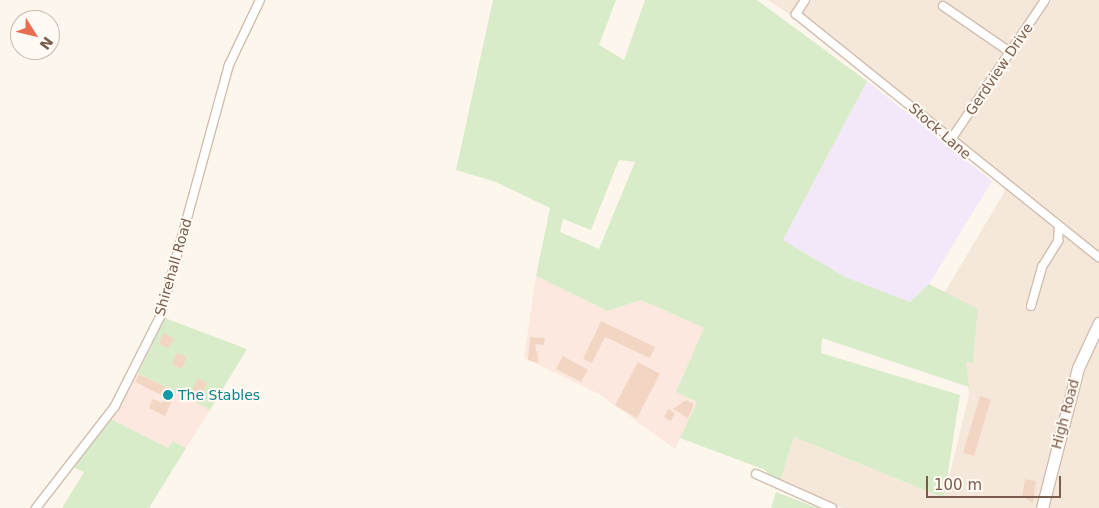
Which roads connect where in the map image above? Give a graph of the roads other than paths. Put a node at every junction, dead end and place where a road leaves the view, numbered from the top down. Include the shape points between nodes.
1 (260, 0) edge
2 (805, 0) edge
3 (1045, 0) edge
4 (943, 6) dead end
5 (1010, 52) junction
6 (952, 138) junction
7 (1059, 228) junction
8 (1099, 258) edge
9 (1031, 306) dead end
10 (1099, 322) edge
11 (756, 474) dead end
12 (36, 508) edge
13 (832, 508) edge
14 (1042, 508) edge

1 - 12 street, Shirehall Road via 229,65 160,317 115,406
2 - 6 street, Stock Lane via 796,14
3 - 5 street, Gerdview Drive
4 - 5 street
5 - 6 street, Gerdview Drive
6 - 7 street, Stock Lane
7 - 8 street, Stock Lane
7 - 9 street via 1058,241 1042,267
10 - 14 main road, High Road via 1078,368
11 - 13 street

